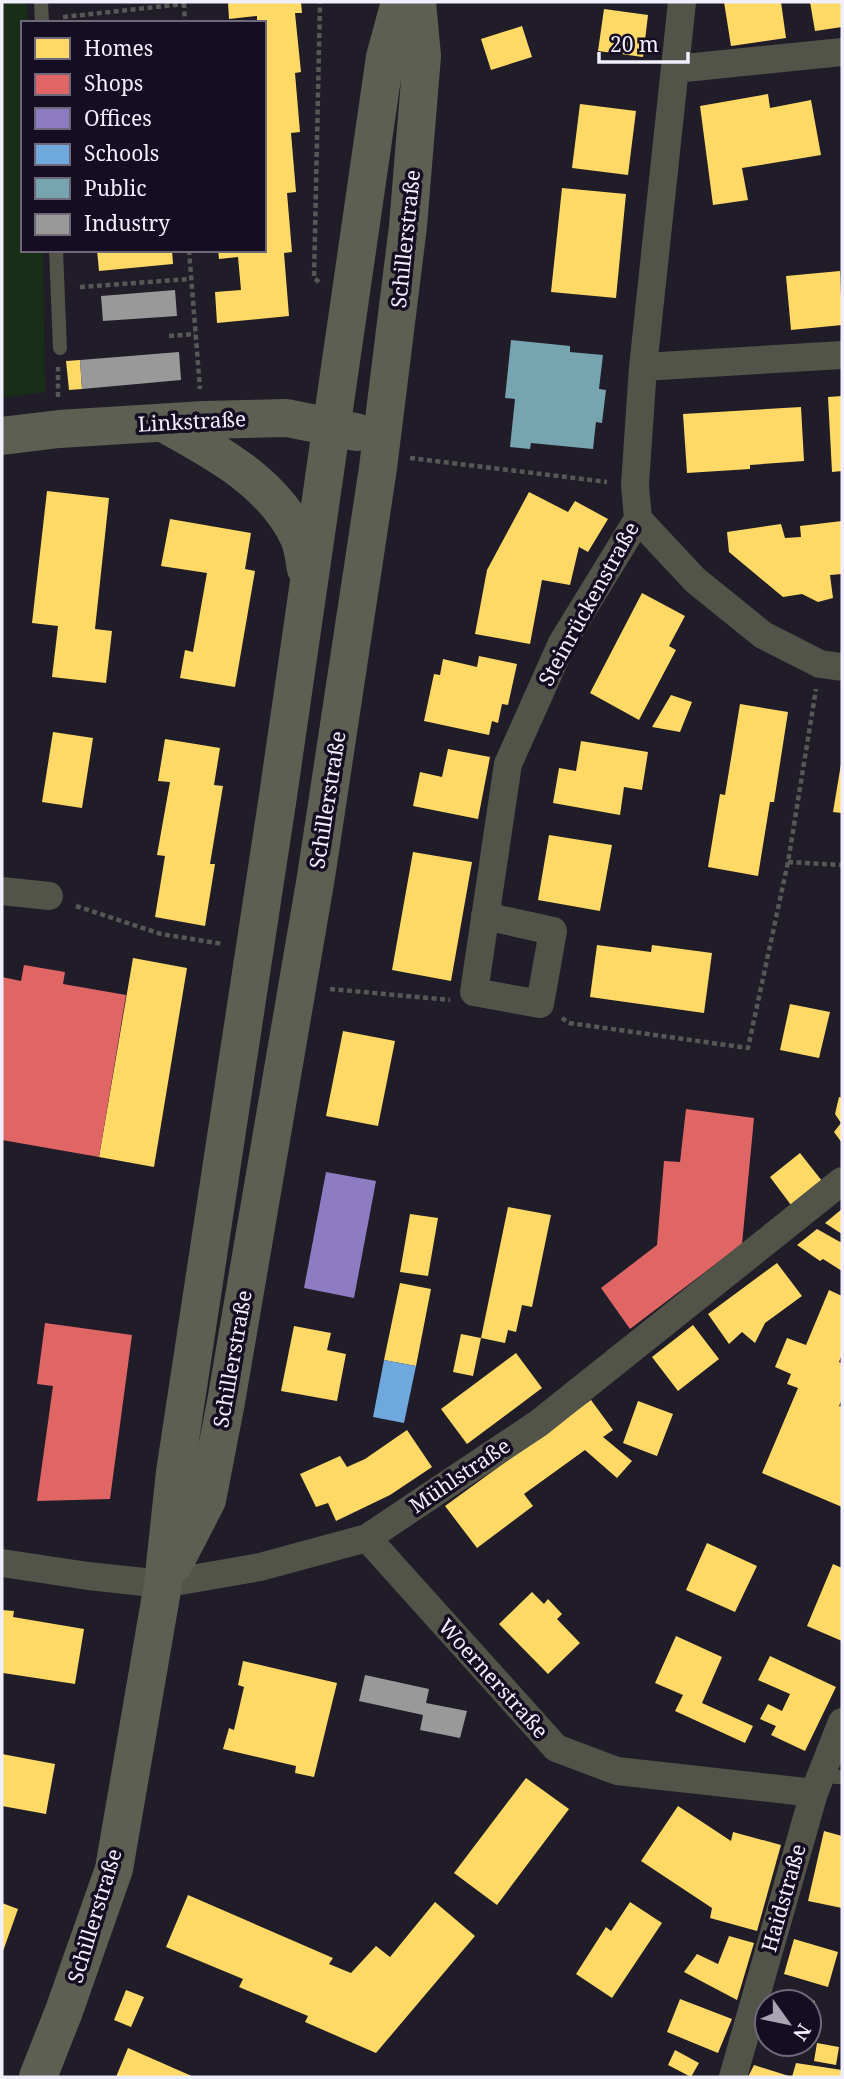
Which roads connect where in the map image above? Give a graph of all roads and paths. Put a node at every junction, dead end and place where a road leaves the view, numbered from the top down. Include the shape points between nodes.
1 (41, 2) edge
2 (320, 2) edge
3 (400, 2) edge
4 (417, 2) edge
5 (682, 2) edge
6 (184, 3) edge
7 (42, 21) edge
8 (185, 21) edge
9 (842, 52) edge
10 (675, 69) junction
11 (56, 252) edge
12 (190, 252) edge
13 (190, 279) junction
14 (58, 289) junction
15 (348, 305) junction
16 (195, 334) junction
17 (169, 336) dead end
18 (60, 348) dead end
19 (842, 355) edge
20 (643, 367) junction
21 (57, 379) dead end
22 (200, 387) dead end
23 (58, 403) dead end
24 (165, 424) junction
25 (330, 428) junction
26 (2, 436) edge
27 (395, 447) junction
28 (635, 485) junction
29 (638, 519) junction
30 (309, 584) junction
31 (831, 666) edge
32 (788, 862) junction
33 (842, 866) edge
34 (2, 891) edge
35 (49, 896) joint
36 (485, 916) junction
37 (199, 940) dead end
38 (298, 988) junction
39 (474, 992) junction
40 (540, 1004) junction
41 (842, 1181) edge
42 (367, 1538) junction
43 (2, 1563) edge
44 (163, 1584) junction
45 (842, 1722) edge
46 (833, 1772) edge
47 (814, 1793) junction
48 (38, 2077) edge
49 (733, 2077) edge

1 - 7 lane
2 - 15 path via 314,278
3 - 15 main road, Schillerstraße via 385,57
4 - 27 main road, Schillerstraße via 422,56
5 - 10 street, Steinrückenstraße
6 - 7 path
6 - 8 path
9 - 10 street
10 - 20 street, Steinrückenstraße
11 - 14 lane
12 - 13 path
13 - 14 path
13 - 16 path
14 - 18 lane
15 - 25 main road, Schillerstraße
16 - 17 path
16 - 22 path
19 - 20 street
20 - 28 street, Steinrückenstraße
21 - 23 path
24 - 25 main road, Linkstraße via 287,418
24 - 26 main road, Linkstraße
24 - 30 main road via 228,461 284,511 300,540
25 - 27 main road, Linkstraße
25 - 30 main road, Schillerstraße
27 - 28 path
27 - 38 main road, Schillerstraße via 340,727
28 - 29 street, Steinrückenstraße
29 - 31 street via 695,580 763,635
29 - 36 street, Steinrückenstraße via 562,643 508,764
30 - 44 main road, Schillerstraße via 175,1472
31 - 32 path
32 - 33 path
32 - 40 path via 748,1048 569,1023
34 - 35 street
35 - 37 path via 161,934
36 - 39 street, Steinrückenstraße
36 - 40 street via 553,931
38 - 39 path via 446,1001
38 - 44 main road, Schillerstraße via 207,1500
39 - 40 street
41 - 42 street, Mühlstraße via 539,1423
42 - 44 street, Mühlstraße via 260,1567
42 - 47 street, Woernerstraße via 556,1748 617,1771
43 - 44 street, Mühlstraße
44 - 48 main road, Schillerstraße via 114,1869
45 - 46 street, Haidstraße
46 - 47 street, Haidstraße
47 - 49 street, Haidstraße

